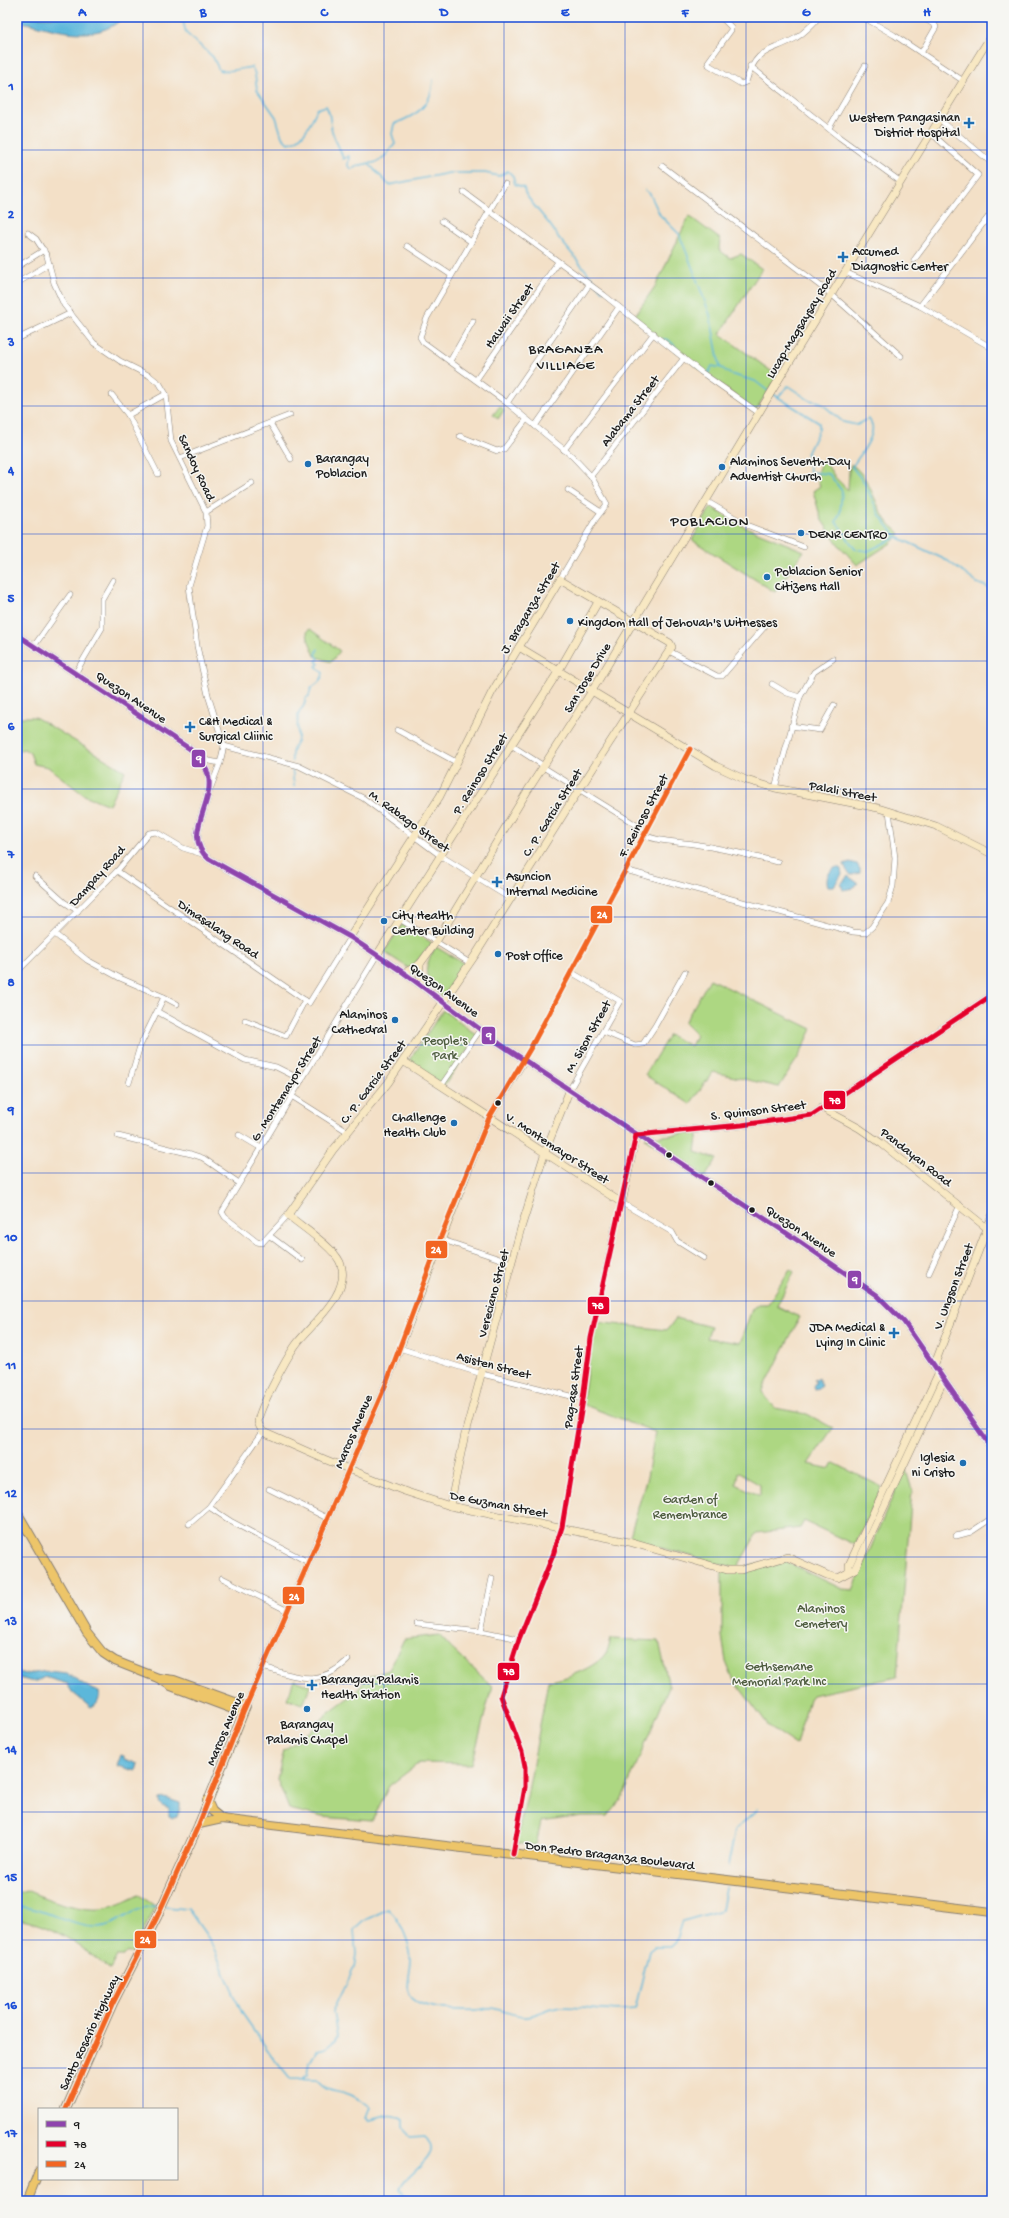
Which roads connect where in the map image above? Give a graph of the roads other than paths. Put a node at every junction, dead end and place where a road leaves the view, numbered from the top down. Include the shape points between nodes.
1 (721, 17) edge
2 (819, 17) edge
3 (863, 17) edge
4 (922, 17) edge
5 (992, 34) edge
6 (921, 52) junction
7 (750, 66) junction
8 (865, 66) dead end
9 (962, 80) junction
10 (939, 119) junction
11 (829, 128) junction
12 (931, 132) junction
13 (992, 163) edge
14 (662, 166) dead end
15 (901, 182) junction
16 (505, 184) dead end
17 (464, 192) dead end
18 (488, 210) junction
19 (992, 212) edge
20 (442, 221) dead end
21 (28, 233) dead end
22 (470, 241) junction
23 (407, 246) dead end
24 (44, 250) junction
25 (914, 260) dead end
26 (558, 262) junction
27 (49, 264) junction
28 (17, 267) edge
29 (845, 272) junction
30 (451, 275) junction
31 (17, 283) edge
32 (589, 285) junction
33 (831, 294) junction
34 (920, 306) junction
35 (619, 307) junction
36 (71, 313) junction
37 (473, 321) dead end
38 (654, 333) junction
39 (17, 339) edge
40 (992, 348) edge
41 (901, 356) dead end
42 (684, 358) junction
43 (450, 361) junction
44 (476, 380) junction
45 (166, 394) junction
46 (112, 395) dead end
47 (767, 400) joint
48 (507, 403) junction
49 (759, 413) junction
50 (128, 415) junction
51 (290, 415) dead end
52 (526, 420) junction
53 (270, 423) junction
54 (535, 426) junction
55 (460, 436) dead end
56 (564, 450) junction
57 (180, 458) junction
58 (291, 459) dead end
59 (158, 474) dead end
60 (591, 476) junction
61 (252, 483) dead end
62 (568, 490) dead end
63 (706, 501) junction
64 (206, 512) junction
65 (601, 512) junction
66 (804, 547) dead end
67 (560, 579) junction
68 (114, 580) dead end
69 (70, 595) dead end
70 (598, 602) junction
71 (633, 622) junction
72 (765, 626) dead end
73 (17, 635) edge
74 (34, 646) junction
75 (518, 647) junction
76 (670, 651) junction
77 (833, 659) dead end
78 (76, 672) junction
79 (558, 672) junction
80 (772, 684) dead end
81 (592, 691) junction
82 (800, 697) junction
83 (834, 705) dead end
84 (630, 714) junction
85 (791, 726) junction
86 (397, 730) dead end
87 (511, 745) junction
88 (224, 746) junction
89 (690, 749) junction
90 (199, 759) junction
91 (456, 762) junction
92 (220, 763) junction
93 (544, 766) junction
94 (775, 788) junction
95 (579, 790) junction
96 (209, 791) junction
97 (889, 811) junction
98 (645, 833) junction
99 (414, 838) junction
100 (202, 854) junction
101 (992, 854) edge
102 (441, 856) junction
103 (778, 862) dead end
104 (626, 870) junction
105 (117, 871) junction
106 (35, 876) dead end
107 (475, 878) junction
108 (511, 899) junction
109 (78, 911) junction
110 (401, 920) junction
111 (56, 935) junction
112 (350, 937) junction
113 (436, 942) junction
114 (377, 955) junction
115 (470, 963) junction
116 (420, 964) junction
117 (17, 972) edge
118 (571, 972) junction
119 (685, 972) dead end
120 (404, 973) junction
121 (424, 988) junction
122 (992, 996) edge
123 (164, 998) junction
124 (307, 1002) junction
125 (443, 1003) junction
126 (177, 1004) dead end
127 (158, 1012) junction
128 (245, 1020) dead end
129 (480, 1030) junction
130 (604, 1032) junction
131 (524, 1060) junction
132 (403, 1061) junction
133 (302, 1080) junction
134 (129, 1084) dead end
135 (441, 1086) junction
136 (570, 1089) junction
137 (293, 1096) junction
138 (822, 1108) junction
139 (489, 1118) junction
140 (348, 1132) junction
141 (239, 1135) dead end
142 (636, 1135) junction
143 (118, 1136) dead end
144 (261, 1148) junction
145 (545, 1152) junction
146 (239, 1183) junction
147 (622, 1203) junction
148 (960, 1205) junction
149 (288, 1215) junction
150 (992, 1216) edge
151 (989, 1230) edge
152 (270, 1236) junction
153 (440, 1239) junction
154 (266, 1241) joint
155 (704, 1258) dead end
156 (302, 1260) dead end
157 (512, 1263) junction
158 (929, 1273) dead end
159 (399, 1348) junction
160 (934, 1366) junction
161 (939, 1372) junction
162 (482, 1374) junction
163 (944, 1379) junction
164 (583, 1399) junction
165 (923, 1404) junction
166 (931, 1407) junction
167 (263, 1432) junction
168 (911, 1432) junction
169 (918, 1435) junction
170 (992, 1449) edge
171 (901, 1461) junction
172 (349, 1469) junction
173 (269, 1489) dead end
174 (450, 1506) junction
175 (209, 1507) junction
176 (17, 1512) edge
177 (327, 1518) junction
178 (992, 1518) edge
179 (189, 1524) dead end
180 (562, 1527) junction
181 (956, 1536) dead end
182 (308, 1562) junction
183 (222, 1578) dead end
184 (492, 1578) dead end
185 (288, 1610) junction
186 (417, 1624) dead end
187 (481, 1631) junction
188 (519, 1639) junction
189 (348, 1660) dead end
190 (263, 1667) junction
191 (244, 1710) junction
192 (207, 1800) junction
193 (203, 1812) junction
194 (213, 1819) junction
195 (222, 1819) junction
196 (199, 1824) junction
197 (513, 1854) junction
198 (992, 1912) edge
199 (66, 2108) edge
200 (38, 2174) edge
201 (27, 2201) edge

1 - 7 street via 731,30 708,60 709,64 741,84 746,82
2 - 7 street via 796,37 763,52
3 - 6 street
4 - 6 street via 936,27
5 - 9 street, Lucap-Magsaysay Road
6 - 9 street
7 - 11 street
8 - 11 street
9 - 10 street, Lucap-Magsaysay Road
10 - 12 street, Lucap-Magsaysay Road
10 - 13 street
11 - 15 street
12 - 15 street, Lucap-Magsaysay Road
12 - 25 street via 978,175
14 - 33 street
15 - 29 street, Lucap-Magsaysay Road
16 - 18 street
17 - 18 street
18 - 22 street
18 - 26 street
19 - 34 street
20 - 22 street
21 - 24 street
22 - 30 street
23 - 30 street
24 - 27 street
24 - 28 street
26 - 32 street
26 - 44 street, Hawaii Street
27 - 31 street
27 - 36 street via 54,283 64,305
29 - 33 street, Lucap-Magsaysay Road
29 - 34 street
30 - 43 street, J. Braganza Street via 420,337 423,342
32 - 35 street
32 - 48 street
33 - 41 street
33 - 47 street, Lucap-Magsaysay Road
34 - 40 street
35 - 38 street
35 - 54 street
36 - 39 street
36 - 45 street via 94,343 120,361 150,376 160,384
37 - 43 street
38 - 42 street
38 - 56 street
42 - 49 street
42 - 60 street, Alabama Street
43 - 44 street, J. Braganza Street
44 - 48 street, J. Braganza Street
45 - 50 street
45 - 57 street, Sandoy Road via 171,441
46 - 50 street
47 - 49 street, San Jose Drive
48 - 52 street, J. Braganza Street
49 - 63 street, San Jose Drive
50 - 59 street
51 - 53 street
52 - 54 street, J. Braganza Street
52 - 55 street via 504,450 497,451
53 - 57 street
53 - 58 street
54 - 56 street, J. Braganza Street
56 - 60 street, J. Braganza Street
57 - 64 street, Sandoy Road
60 - 65 street, J. Braganza Street via 607,504
61 - 64 street
62 - 65 street
63 - 66 street via 749,526
63 - 71 street, San Jose Drive
64 - 88 street, Sandoy Road via 207,526 189,586 190,601 208,695
65 - 67 street, J. Braganza Street
67 - 70 street
67 - 75 street, J. Braganza Street
68 - 78 street via 102,599 102,628
69 - 74 street
70 - 71 street
70 - 79 street, P. Reinoso Street
71 - 76 street via 670,643
71 - 81 street, San Jose Drive
72 - 76 street via 722,676 717,676
73 - 74 street, Quezon Avenue
74 - 78 street, Quezon Avenue
75 - 79 street, Palali Street
75 - 91 street, J. Braganza Street
76 - 84 street, C. P. Garcia Street
77 - 82 street via 814,672
78 - 90 street, Quezon Avenue via 190,749
79 - 81 street, Palali Street
79 - 87 street, P. Reinoso Street
80 - 82 street
81 - 84 street, Palali Street
81 - 93 street, San Jose Drive
82 - 85 street
83 - 85 street via 820,730
84 - 89 street, Palali Street
84 - 95 street, C. P. Garcia Street
85 - 94 street
86 - 91 street
87 - 93 street
87 - 102 street, P. Reinoso Street
88 - 92 street
88 - 99 street, M. Rabago Street via 308,770 363,798 386,813
89 - 94 street, Palali Street via 716,766 746,780
89 - 98 street, F. Reinoso Street
90 - 92 street
90 - 96 street, Quezon Avenue via 208,774
91 - 99 street, J. Braganza Street via 440,796
92 - 96 street
93 - 95 street
93 - 107 street, San Jose Drive
94 - 97 street, Palali Street
95 - 98 street
95 - 108 street, C. P. Garcia Street
96 - 100 street, Quezon Avenue via 196,833
97 - 101 street, Palali Street via 936,826
97 - 104 street via 896,858 893,886 888,903 872,928 865,933 845,930
98 - 103 street via 660,841 724,849
98 - 104 street, F. Reinoso Street
99 - 102 street, M. Rabago Street
99 - 112 street, J. Braganza Street
100 - 105 street, Dampay Road via 183,848 153,831 145,835
100 - 112 street, Quezon Avenue
102 - 107 street, M. Rabago Street
102 - 110 street, P. Reinoso Street
104 - 118 street, F. Reinoso Street
105 - 109 street, Dampay Road
105 - 124 street, Dimasalang Road
106 - 109 street
107 - 108 street, M. Rabago Street
107 - 113 street, San Jose Drive
108 - 115 street, C. P. Garcia Street
109 - 111 street, Dampay Road
110 - 113 street
110 - 114 street, P. Reinoso Street
111 - 117 street, Dampay Road
111 - 123 street via 87,960
112 - 114 street, Quezon Avenue
112 - 124 street
113 - 115 street
113 - 116 street, San Jose Drive
114 - 120 street, Quezon Avenue
114 - 133 street, G. Montemayor Street
115 - 125 street, C. P. Garcia Street
116 - 120 street, San Jose Drive
116 - 121 street
118 - 130 street, M. Sison Street via 620,1002
118 - 131 street, F. Reinoso Street
119 - 130 street via 643,1044 635,1045
120 - 121 street, Quezon Avenue
121 - 125 street, Quezon Avenue
122 - 138 street, S. Quimson Street
123 - 126 street
123 - 127 street
124 - 128 street via 286,1036
125 - 129 street, Quezon Avenue
125 - 132 street, C. P. Garcia Street
127 - 133 street via 245,1060 276,1067
127 - 134 street via 140,1046
129 - 131 street, Quezon Avenue
129 - 135 street
130 - 136 street, M. Sison Street
131 - 136 street, Quezon Avenue
131 - 139 street, Marcos Avenue
132 - 135 street, V. Montemayor Street
132 - 140 street, C. P. Garcia Street
133 - 137 street, G. Montemayor Street
135 - 139 street, V. Montemayor Street
136 - 142 street, Quezon Avenue
136 - 145 street, Vereciano Street
137 - 140 street
137 - 144 street, G. Montemayor Street
138 - 142 street, S. Quimson Street via 812,1115 788,1119
138 - 148 street, Pandayan Road via 882,1144
139 - 145 street, V. Montemayor Street
139 - 153 street, Marcos Avenue
140 - 149 street, C. P. Garcia Street
141 - 144 street
142 - 147 street, Pag-asa Street
142 - 160 street, Quezon Avenue via 877,1295 904,1322
143 - 146 street via 203,1158
144 - 146 street, G. Montemayor Street
145 - 147 street, V. Montemayor Street
145 - 157 street, Vereciano Street
146 - 154 street, G. Montemayor Street via 223,1210 225,1217 257,1242
147 - 155 street, V. Montemayor Street via 672,1232 677,1241
147 - 164 street, Pag-asa Street via 591,1338
148 - 151 street, Pandayan Road
148 - 158 street
149 - 152 street, C. P. Garcia Street
149 - 167 street via 333,1253 340,1261 342,1275 335,1296 324,1314 299,1341 282,1366 259,1414 258,1425
150 - 151 street, V. Ungson Street
151 - 160 street, V. Ungson Street
152 - 154 street, C. P. Garcia Street
152 - 156 street
153 - 157 street
153 - 159 street, Marcos Avenue
157 - 162 street, Vereciano Street
159 - 162 street, Asisten Street
159 - 172 street, Marcos Avenue
160 - 161 street, Quezon Avenue
161 - 163 street, Quezon Avenue
161 - 165 street
162 - 164 street, Asisten Street
162 - 174 street, Vereciano Street via 465,1434
163 - 166 street
163 - 170 street, Quezon Avenue
164 - 180 street, Pag-asa Street
165 - 166 street
165 - 168 street
166 - 169 street
167 - 172 street, De Guzman Street
167 - 175 street
168 - 169 street
168 - 171 street
169 - 171 street
171 - 180 street, De Guzman Street via 872,1522 855,1569 849,1568 842,1577 835,1578 791,1558 783,1557 741,1570 727,1570 629,1542
172 - 174 street, De Guzman Street
172 - 177 street, Marcos Avenue
173 - 177 street
174 - 180 street, De Guzman Street
175 - 179 street
175 - 182 street
176 - 191 main road via 93,1643 103,1653 171,1686
177 - 182 street, Marcos Avenue
178 - 181 street via 971,1532
180 - 188 street, Pag-asa Street
182 - 185 street, Marcos Avenue
183 - 185 street
184 - 187 street
185 - 190 street, Marcos Avenue
186 - 187 street
187 - 188 street
188 - 197 street, Pag-asa Street via 501,1696 525,1767 525,1787
189 - 190 street via 330,1674 312,1678 302,1678
190 - 191 street, Marcos Avenue
191 - 192 main road, Marcos Avenue
192 - 193 main road, Marcos Avenue
192 - 195 main road via 212,1811
193 - 194 main road
193 - 195 main road
193 - 196 main road, Santo Rosario Highway
194 - 195 main road, Don Pedro Braganza Boulevard
194 - 196 main road, Don Pedro Braganza Boulevard
195 - 197 main road, Don Pedro Braganza Boulevard
196 - 199 main road, Santo Rosario Highway via 157,1917 113,2003
197 - 198 main road, Don Pedro Braganza Boulevard
200 - 201 main road

